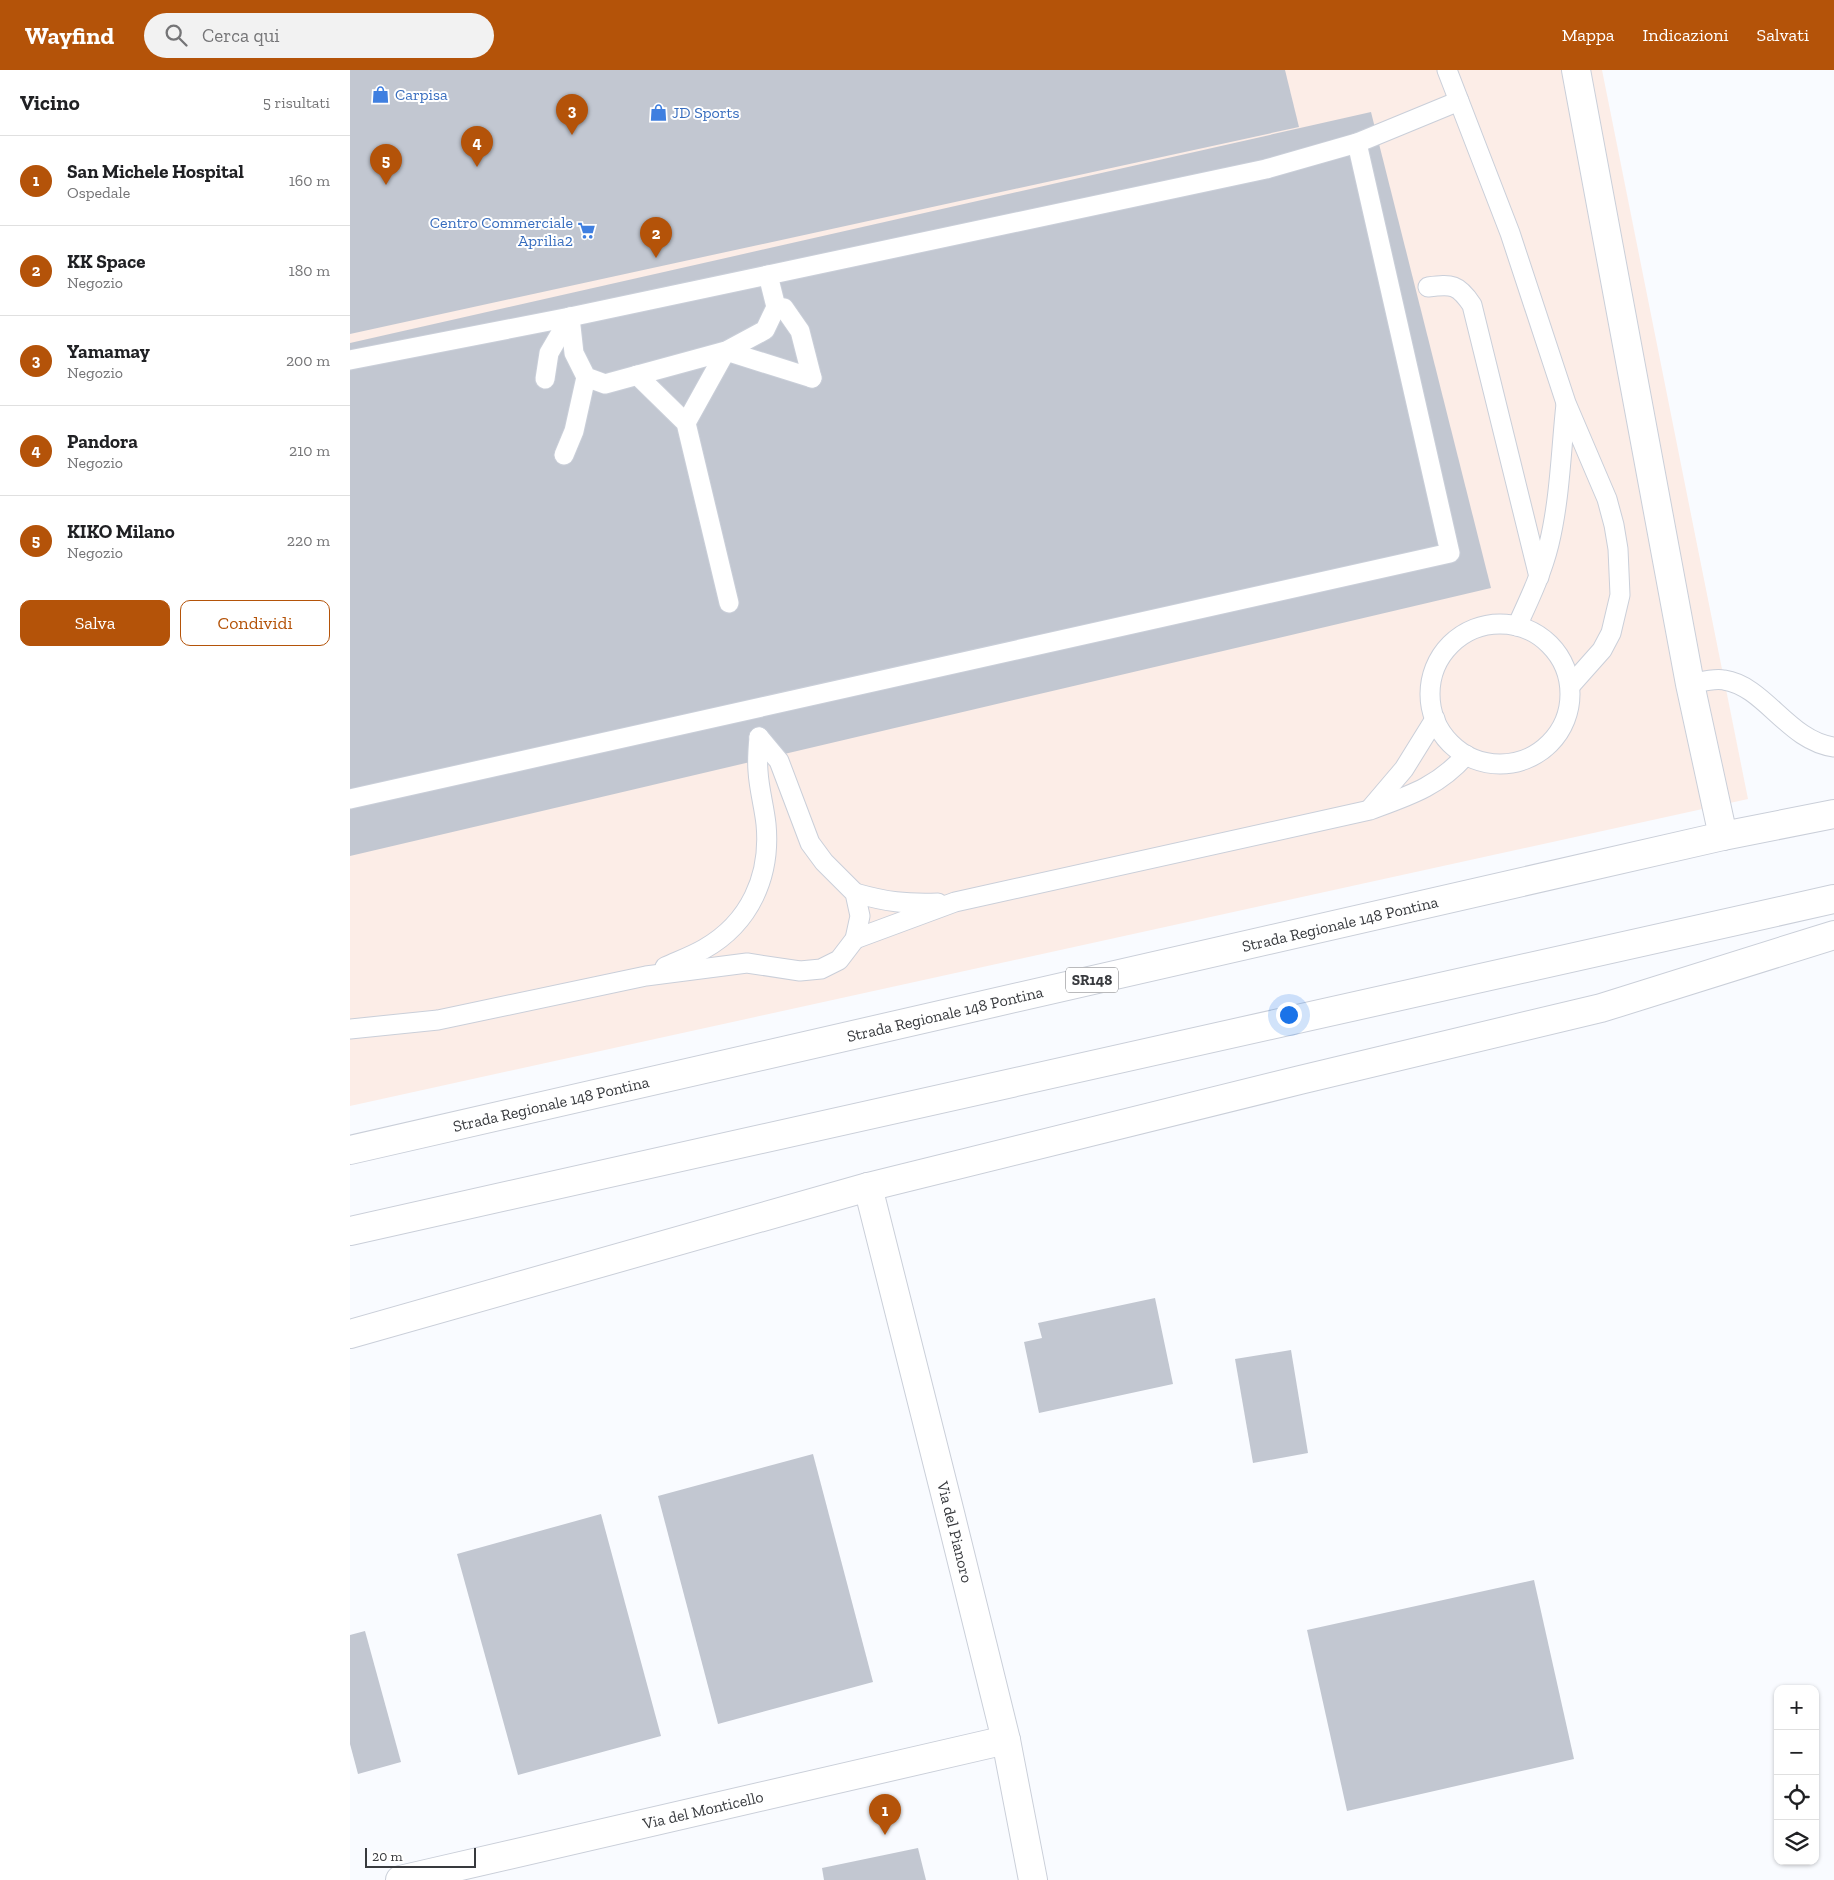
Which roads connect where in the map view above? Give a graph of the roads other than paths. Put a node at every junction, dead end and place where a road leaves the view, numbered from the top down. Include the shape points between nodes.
1 (1447, 70) edge
2 (1576, 70) edge
3 (1459, 101) junction
4 (1357, 143) junction
5 (768, 275) junction
6 (1428, 287) dead end
7 (776, 307) junction
8 (570, 317) junction
9 (726, 351) junction
10 (350, 360) edge
11 (637, 375) junction
12 (586, 376) junction
13 (545, 378) dead end
14 (1566, 403) junction
15 (686, 423) junction
16 (564, 455) dead end
17 (1539, 577) junction
18 (729, 603) dead end
19 (1517, 626) junction
20 (1690, 684) junction
21 (1570, 686) junction
22 (1435, 719) junction
23 (1834, 747) edge
24 (1466, 755) junction
25 (350, 799) edge
26 (1370, 810) junction
27 (1834, 814) edge
28 (1723, 836) junction
29 (856, 893) junction
30 (1834, 899) edge
31 (955, 902) junction
32 (1834, 935) edge
33 (855, 939) junction
34 (646, 976) junction
35 (350, 1029) edge
36 (350, 1150) edge
37 (868, 1187) junction
38 (350, 1231) edge
39 (350, 1334) edge
40 (1006, 1740) junction
41 (400, 1880) edge
42 (1033, 1880) edge

1 - 3 lane
2 - 20 main road
3 - 4 lane
3 - 14 lane via 1510,233
4 - 5 lane via 1266,169
4 - 25 lane via 1450,553
5 - 7 lane
5 - 8 lane
6 - 17 lane via 1447,284 1456,287 1472,306
7 - 9 lane via 765,330
7 - 9 lane via 784,308 800,331 812,378
8 - 10 lane
8 - 12 lane via 574,353
8 - 13 lane via 550,353
9 - 11 lane
9 - 15 lane
11 - 12 lane via 605,384
11 - 15 lane
12 - 16 lane via 574,431
14 - 17 lane via 1554,522
14 - 21 lane via 1607,499 1618,549 1620,578 1620,596 1611,633 1602,650
15 - 18 lane
17 - 19 lane
19 - 21 lane via 1536,634 1553,648 1564,666
19 - 22 lane via 1495,624 1474,629 1456,640 1441,657 1432,677 1430,698
20 - 23 lane via 1722,680 1734,682 1756,695 1806,736
20 - 28 main road
21 - 24 lane via 1567,714 1558,732 1544,748 1520,761 1506,764 1486,763
22 - 24 lane via 1442,734
22 - 26 lane via 1404,769
24 - 26 lane via 1452,770 1424,789
26 - 31 lane
27 - 28 main road, Strada Regionale 148 Pontina / SR148
28 - 36 main road, Strada Regionale 148 Pontina / SR148
29 - 31 lane via 908,904
29 - 33 lane via 860,916
29 - 34 lane via 824,862 810,843 779,761 759,737 758,772 766,825 766,861 759,887 731,930 704,949
30 - 38 main road
31 - 33 lane
32 - 37 main road via 1601,1008
33 - 34 lane via 839,960 821,969 800,972 747,963
34 - 35 lane via 438,1020
37 - 39 main road
37 - 40 main road, Via del Pianoro
40 - 41 main road, Via del Monticello
40 - 42 main road, Via del Pianoro

